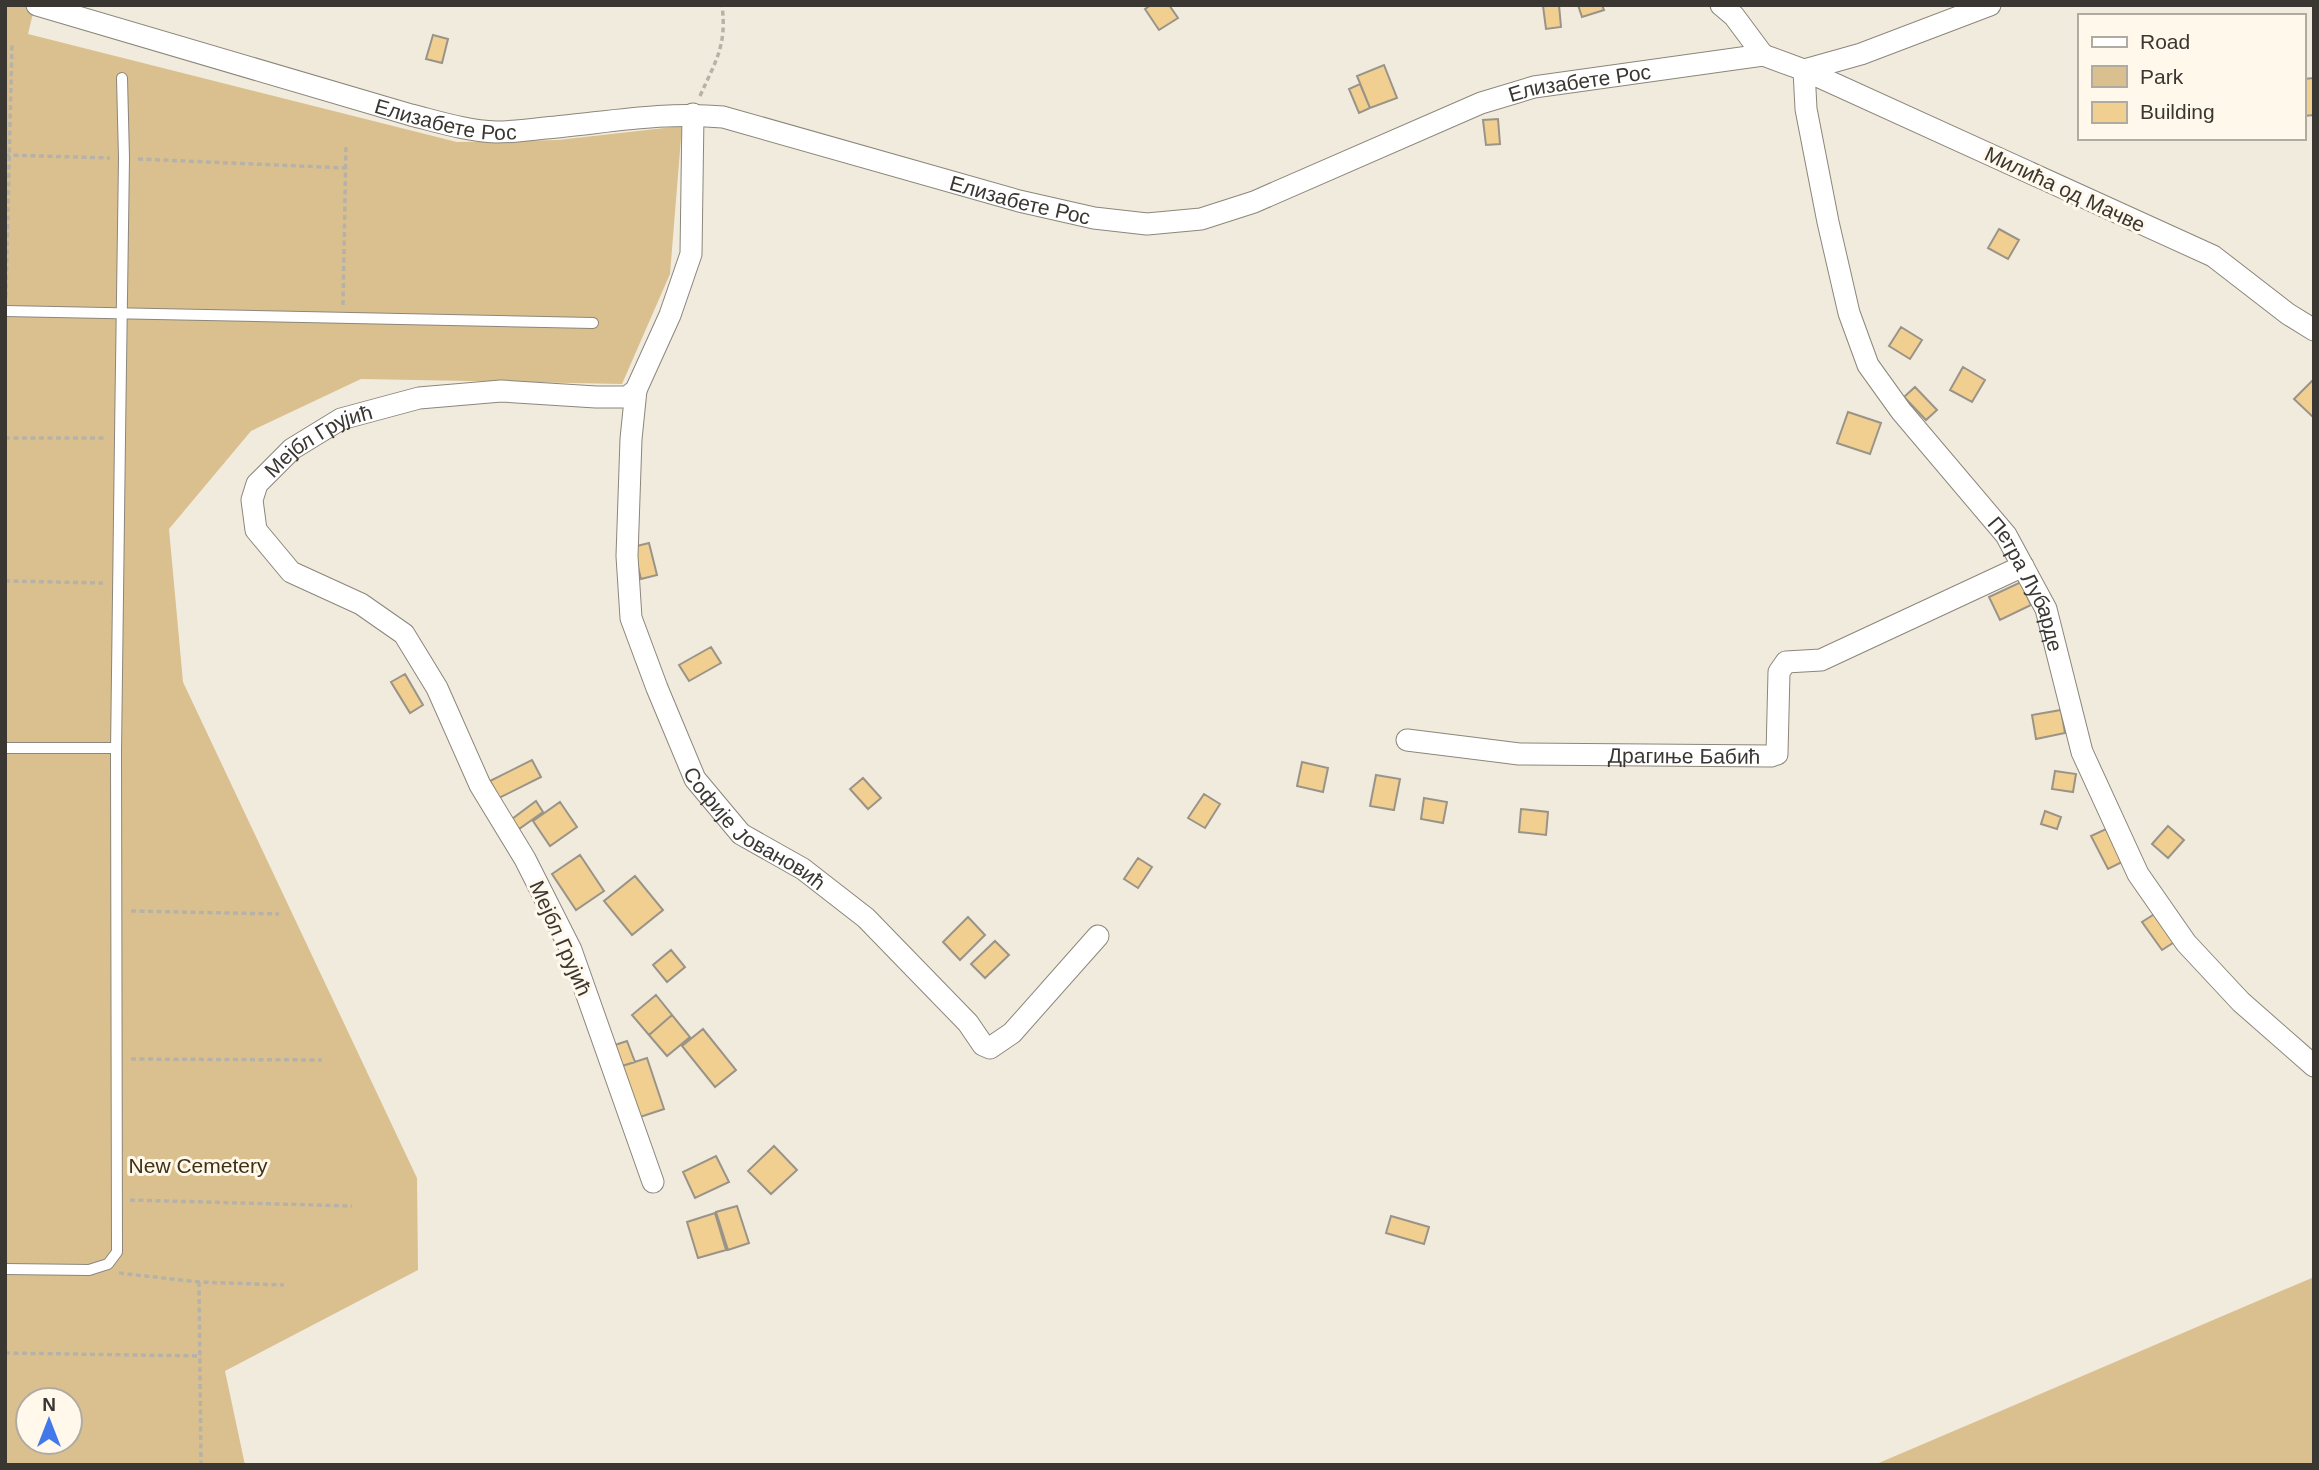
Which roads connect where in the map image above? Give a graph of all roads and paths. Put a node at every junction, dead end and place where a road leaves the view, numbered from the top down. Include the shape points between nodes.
1 (37, 5) edge
2 (722, 5) edge
3 (1721, 5) edge
4 (1990, 5) edge
5 (12, 43) dead end
6 (1763, 55) junction
7 (1804, 70) junction
8 (122, 78) dead end
9 (693, 114) junction
10 (346, 145) dead end
11 (8, 155) edge
12 (124, 158) junction
13 (346, 168) junction
14 (6, 311) edge
15 (122, 312) junction
16 (343, 317) junction
17 (593, 323) dead end
18 (2314, 330) edge
19 (636, 390) junction
20 (5, 438) edge
21 (120, 438) junction
22 (2023, 566) junction
23 (5, 581) edge
24 (119, 583) junction
25 (1407, 740) dead end
26 (5, 748) edge
27 (116, 748) junction
28 (115, 910) junction
29 (279, 914) dead end
30 (1098, 936) dead end
31 (118, 1058) junction
32 (322, 1060) dead end
33 (2314, 1066) edge
34 (653, 1182) dead end
35 (117, 1199) junction
36 (352, 1206) dead end
37 (5, 1269) edge
38 (89, 1270) junction
39 (199, 1282) junction
40 (284, 1285) dead end
41 (5, 1353) edge
42 (201, 1356) junction
43 (201, 1465) edge

1 - 9 street, Елизабете Рос via 469,129 497,132
2 - 9 path via 725,31 720,52
3 - 6 street
4 - 7 street via 1861,54
5 - 11 path
6 - 7 street, Елизабете Рос
6 - 9 street, Елизабете Рос via 1534,87 1481,103 1254,202 1201,219 1147,224 1094,218 1020,201 765,127
7 - 18 street, Милића од Мачве via 2213,256
7 - 22 street, Петра Лубарде via 1806,109 1828,222 1849,313 1868,365 1901,411 2006,534
8 - 12 lane
9 - 19 street via 691,254
10 - 13 path
11 - 12 path
11 - 14 path
12 - 13 path
12 - 15 lane
13 - 16 path
14 - 15 lane
15 - 16 lane
15 - 21 lane
16 - 17 lane
19 - 30 street, Софије Јовановић via 627,556 631,618 695,779 741,834 803,869 866,918 990,1048 1012,1033
19 - 34 street, Мејбл Грујић via 627,397 501,391 419,398 341,419 292,449 257,484 252,500 256,530 290,572 361,604 404,634 437,688 480,785 525,859 571,950
20 - 21 path
21 - 24 lane
22 - 25 street, Драгиње Бабић via 1821,660 1786,662 1779,672 1777,754 1771,756 1519,754
22 - 33 street, Петра Лубарде via 2046,609 2082,752 2138,874 2186,943 2241,1002
23 - 24 path
24 - 27 lane
26 - 27 lane
27 - 28 lane
28 - 29 path
28 - 31 lane
31 - 32 path
31 - 35 lane
35 - 36 path
35 - 38 lane via 117,1252 108,1264
37 - 38 lane
38 - 39 path
39 - 40 path
39 - 42 path
41 - 42 path
42 - 43 path

